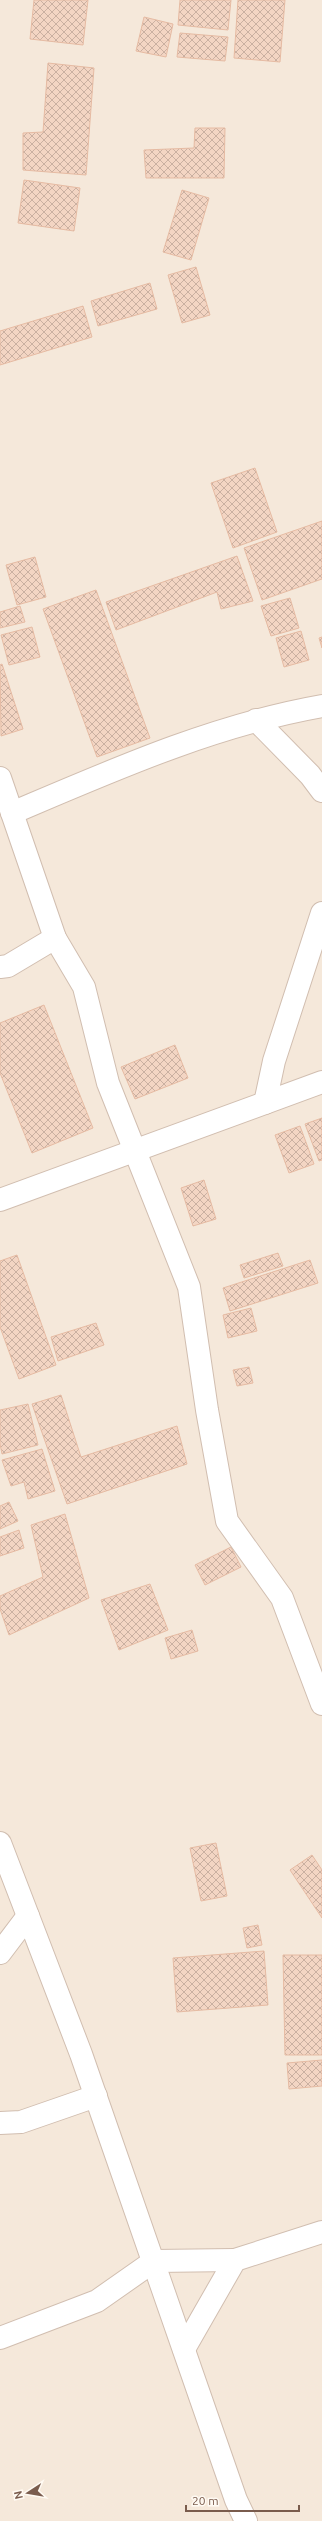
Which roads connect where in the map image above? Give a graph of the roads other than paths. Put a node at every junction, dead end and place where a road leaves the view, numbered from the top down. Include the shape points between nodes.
1 (322, 706) edge
2 (256, 720) junction
3 (0, 778) edge
4 (322, 791) edge
5 (12, 813) junction
6 (322, 913) edge
7 (55, 938) junction
8 (0, 967) edge
9 (322, 1082) edge
10 (265, 1103) junction
11 (134, 1151) junction
12 (0, 1200) edge
13 (322, 1704) edge
14 (0, 1843) edge
15 (28, 1916) junction
16 (0, 1953) edge
17 (96, 2096) junction
18 (0, 2124) edge
19 (322, 2232) edge
20 (235, 2260) junction
21 (154, 2261) junction
22 (0, 2338) edge
23 (184, 2349) junction
24 (246, 2521) edge

1 - 2 street
2 - 4 street via 310,775
2 - 5 street via 149,755
3 - 5 street
5 - 7 street
6 - 10 street via 274,1061
7 - 8 street via 8,966
7 - 11 street via 84,987 108,1083
9 - 10 street
10 - 11 street
11 - 12 street
11 - 13 street via 189,1287 206,1410 227,1521 282,1598
14 - 15 street
15 - 16 street
15 - 17 street
17 - 18 street via 22,2122
17 - 21 street
19 - 20 street
20 - 21 street
20 - 23 street
21 - 22 street via 97,2301
21 - 23 street
23 - 24 street via 236,2500

